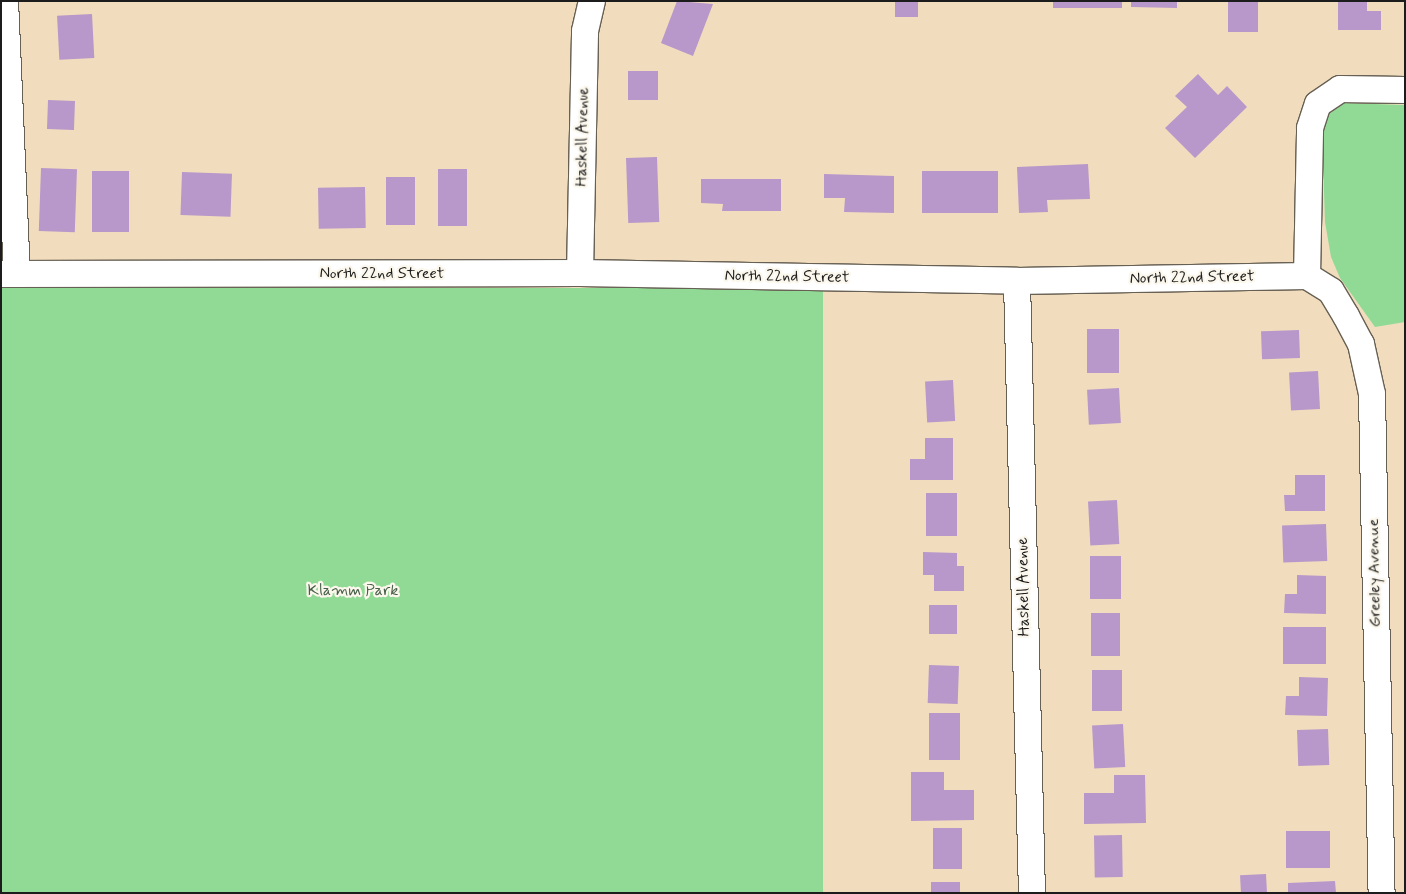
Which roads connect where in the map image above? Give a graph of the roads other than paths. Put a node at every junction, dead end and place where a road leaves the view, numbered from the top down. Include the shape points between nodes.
1 (6, 1) edge
2 (592, 1) edge
3 (1405, 90) edge
4 (580, 273) junction
5 (9, 274) edge
6 (1307, 276) junction
7 (1017, 281) junction
8 (1032, 893) edge
9 (1382, 893) edge

1 - 5 street
2 - 4 street, Haskell Avenue via 585,30
3 - 6 street via 1340,89 1318,104 1310,128
4 - 5 street, North 22nd Street
4 - 7 street, North 22nd Street
6 - 7 street, North 22nd Street
6 - 9 street, Greeley Avenue via 1331,291 1346,316 1361,344 1372,394
7 - 8 street, Haskell Avenue

